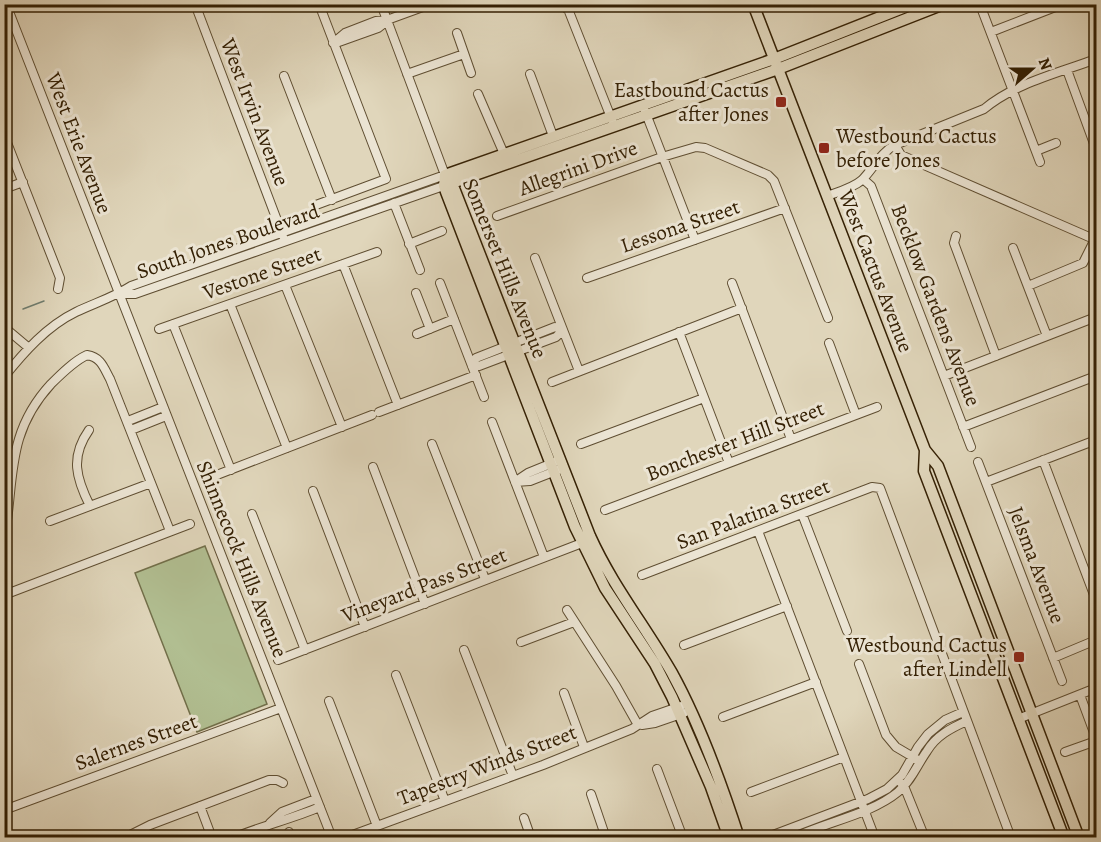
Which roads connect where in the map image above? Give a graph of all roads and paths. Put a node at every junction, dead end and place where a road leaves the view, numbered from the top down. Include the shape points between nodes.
1 (6, 4) edge
2 (195, 4) edge
3 (319, 4) edge
4 (381, 4) edge
5 (431, 4) edge
6 (579, 4) edge
7 (753, 4) edge
8 (913, 4) edge
9 (944, 4) edge
10 (1063, 4) edge
11 (567, 7) edge
12 (982, 10) dead end
13 (387, 20) junction
14 (991, 32) junction
15 (457, 33) dead end
16 (333, 43) junction
17 (464, 54) junction
18 (1096, 59) edge
19 (776, 64) junction
20 (1066, 70) junction
21 (471, 73) dead end
22 (407, 74) junction
23 (530, 74) dead end
24 (284, 75) dead end
25 (1013, 90) junction
26 (478, 94) dead end
27 (645, 110) junction
28 (612, 121) junction
29 (4, 135) edge
30 (554, 136) junction
31 (1056, 143) dead end
32 (895, 145) junction
33 (1096, 149) edge
34 (1036, 150) junction
35 (504, 154) junction
36 (662, 157) junction
37 (1040, 162) dead end
38 (863, 179) junction
39 (447, 181) junction
40 (23, 182) junction
41 (4, 189) edge
42 (827, 196) junction
43 (332, 200) junction
44 (394, 203) junction
45 (316, 205) dead end
46 (785, 208) junction
47 (497, 216) dead end
48 (442, 231) dead end
49 (281, 233) junction
50 (956, 236) dead end
51 (695, 240) junction
52 (1096, 240) edge
53 (285, 242) junction
54 (409, 244) junction
55 (1014, 248) dead end
56 (377, 252) dead end
57 (536, 258) dead end
58 (343, 264) junction
59 (420, 270) dead end
60 (587, 278) dead end
61 (440, 283) dead end
62 (732, 283) dead end
63 (285, 285) junction
64 (1028, 286) junction
65 (58, 289) dead end
66 (416, 292) dead end
67 (118, 294) junction
68 (230, 304) junction
69 (742, 308) junction
70 (1096, 317) edge
71 (828, 318) dead end
72 (454, 319) junction
73 (173, 324) junction
74 (4, 327) edge
75 (159, 329) dead end
76 (430, 329) junction
77 (563, 330) junction
78 (680, 332) junction
79 (417, 334) dead end
80 (1047, 336) junction
81 (829, 343) dead end
82 (29, 348) junction
83 (511, 349) junction
84 (996, 356) junction
85 (472, 366) junction
86 (579, 371) junction
87 (476, 375) junction
88 (944, 376) junction
89 (1096, 376) edge
90 (4, 377) edge
91 (552, 382) dead end
92 (484, 397) dead end
93 (704, 398) junction
94 (398, 405) junction
95 (878, 407) dead end
96 (165, 412) junction
97 (856, 415) junction
98 (492, 422) dead end
99 (130, 426) junction
100 (342, 427) junction
101 (963, 427) junction
102 (88, 430) dead end
103 (791, 439) junction
104 (1096, 440) edge
105 (432, 444) dead end
106 (581, 444) dead end
107 (971, 447) dead end
108 (287, 448) junction
109 (924, 450) junction
110 (1043, 460) junction
111 (978, 462) dead end
112 (729, 463) junction
113 (556, 466) junction
114 (373, 467) dead end
115 (231, 470) junction
116 (209, 478) dead end
117 (515, 482) junction
118 (986, 482) junction
119 (151, 483) junction
120 (313, 491) dead end
121 (90, 506) junction
122 (605, 510) dead end
123 (252, 514) dead end
124 (802, 514) junction
125 (50, 521) dead end
126 (190, 524) dead end
127 (170, 531) junction
128 (758, 531) junction
129 (4, 540) edge
130 (582, 543) junction
131 (544, 557) junction
132 (642, 575) dead end
133 (4, 578) edge
134 (485, 579) junction
135 (7, 594) edge
136 (1096, 600) edge
137 (426, 604) junction
138 (787, 606) junction
139 (567, 610) dead end
140 (574, 622) junction
141 (365, 627) junction
142 (847, 631) dead end
143 (1096, 640) edge
144 (521, 642) dead end
145 (684, 645) dead end
146 (305, 650) junction
147 (464, 650) dead end
148 (1053, 658) junction
149 (278, 660) dead end
150 (859, 664) dead end
151 (396, 675) dead end
152 (1062, 681) dead end
153 (816, 682) junction
154 (1096, 688) edge
155 (564, 693) dead end
156 (1080, 695) junction
157 (329, 701) dead end
158 (281, 708) junction
159 (684, 709) junction
160 (963, 712) junction
161 (1032, 713) junction
162 (723, 717) dead end
163 (1018, 719) junction
164 (967, 721) junction
165 (638, 725) junction
166 (1096, 739) edge
167 (584, 747) junction
168 (1065, 753) dead end
169 (844, 757) junction
170 (917, 760) junction
171 (657, 769) dead end
172 (513, 776) junction
173 (283, 783) dead end
174 (901, 783) junction
175 (751, 792) dead end
176 (591, 794) dead end
177 (445, 801) junction
178 (318, 803) junction
179 (200, 806) junction
180 (863, 806) junction
181 (4, 810) edge
182 (524, 818) dead end
183 (377, 826) junction
184 (124, 837) edge
185 (212, 837) edge
186 (233, 837) edge
187 (332, 837) edge
188 (347, 837) edge
189 (531, 837) edge
190 (606, 837) edge
191 (683, 837) edge
192 (729, 837) edge
193 (739, 837) edge
194 (765, 837) edge
195 (793, 837) edge
196 (875, 837) edge
197 (924, 837) edge
198 (1011, 837) edge
199 (1064, 837) edge
200 (1079, 837) edge

1 - 67 street, West Erie Avenue
2 - 49 street, West Irvin Avenue
3 - 16 street
4 - 13 street
5 - 13 street
6 - 11 street
7 - 19 main road, West Cactus Avenue
8 - 19 main road, South Jones Boulevard
9 - 19 main road, South Jones Boulevard
10 - 14 street
11 - 28 street
12 - 14 street
13 - 16 street via 345,33
13 - 22 street
14 - 25 street
15 - 17 street
16 - 43 street via 386,179
17 - 21 street
17 - 22 street
18 - 20 street
19 - 27 main road, South Jones Boulevard
19 - 42 main road, West Cactus Avenue
20 - 25 street
20 - 33 street
22 - 39 street
23 - 30 street
24 - 43 street
25 - 32 street via 984,109
25 - 34 street
26 - 35 street
27 - 28 main road, South Jones Boulevard
27 - 36 street
28 - 30 main road, South Jones Boulevard
28 - 39 main road, South Jones Boulevard
29 - 40 street
30 - 35 main road, South Jones Boulevard
31 - 34 street
32 - 38 street via 884,152
32 - 52 street via 901,155
34 - 37 street
35 - 39 main road, South Jones Boulevard
36 - 46 street, Allegrini Drive via 699,147 739,162 771,178
36 - 47 street, Allegrini Drive
36 - 51 street
38 - 42 street
38 - 88 street, Becklow Gardens Avenue via 871,186
39 - 44 street, South Jones Boulevard
39 - 49 street, South Jones Boulevard
39 - 83 main road, Somerset Hills Avenue
40 - 41 street
40 - 65 street via 60,278
42 - 109 main road, West Cactus Avenue
43 - 45 street
44 - 53 street, South Jones Boulevard
44 - 54 street
46 - 51 street, Lessona Street
46 - 71 street, Allegrini Drive
48 - 54 street
49 - 53 street, West Irvin Avenue
49 - 67 street, South Jones Boulevard
50 - 84 street via 954,243
51 - 60 street, Lessona Street
52 - 64 street via 1083,263
53 - 67 street, South Jones Boulevard via 135,294
54 - 59 street
55 - 64 street
56 - 58 street, Vestone Street
57 - 77 street
58 - 63 street, Vestone Street
58 - 94 street
61 - 72 street
62 - 69 street
63 - 68 street, Vestone Street
63 - 100 street
64 - 80 street
66 - 76 street
67 - 82 street via 74,313
67 - 96 street, Shinnecock Hills Avenue
68 - 73 street, Vestone Street
68 - 108 street
69 - 78 street
69 - 103 street
70 - 80 street
72 - 76 street
72 - 85 street
73 - 75 street, Vestone Street
73 - 115 street
74 - 82 street
76 - 79 street
77 - 83 street via 555,327
77 - 86 street
78 - 86 street
78 - 93 street
80 - 84 street
81 - 97 street
82 - 90 street
83 - 85 street via 476,358
83 - 113 main road, Somerset Hills Avenue
84 - 88 street
85 - 87 street
86 - 91 street
87 - 92 street
87 - 94 street
88 - 101 street, Becklow Gardens Avenue
89 - 101 street
93 - 106 street
93 - 112 street
94 - 100 street
95 - 97 street, Bonchester Hill Street
96 - 99 street
96 - 158 street, Shinnecock Hills Avenue
97 - 103 street, Bonchester Hill Street
98 - 117 street
99 - 119 street
99 - 129 street via 104,367 94,357 82,357 57,378 38,400 16,444
100 - 108 street
101 - 107 street, Becklow Gardens Avenue
102 - 121 street via 76,460
103 - 112 street, Bonchester Hill Street
104 - 110 street
105 - 134 street
108 - 115 street
109 - 161 main road, West Cactus Avenue via 938,466
109 - 163 main road, West Cactus Avenue via 924,471
110 - 118 street
110 - 136 street
111 - 118 street, Jelsma Avenue
112 - 122 street, Bonchester Hill Street
113 - 117 street via 528,472
113 - 130 main road, Somerset Hills Avenue
113 - 159 main road, Somerset Hills Avenue via 599,556 660,652
114 - 137 street
115 - 116 street
117 - 131 street
118 - 148 street, Jelsma Avenue
119 - 121 street
119 - 127 street
120 - 141 street
121 - 125 street
123 - 146 street
124 - 128 street, San Palatina Street
124 - 142 street
124 - 160 street, San Palatina Street via 872,487 881,491
126 - 127 street
127 - 135 street
128 - 132 street, San Palatina Street
128 - 138 street
130 - 131 street, Vineyard Pass Street
130 - 159 main road, Somerset Hills Avenue via 605,588
131 - 134 street, Vineyard Pass Street
133 - 135 street
134 - 137 street, Vineyard Pass Street
137 - 141 street, Vineyard Pass Street
138 - 145 street
138 - 153 street
139 - 140 street
140 - 144 street
140 - 165 street
141 - 146 street, Vineyard Pass Street
143 - 148 street
146 - 149 street, Vineyard Pass Street
147 - 172 street
148 - 152 street, Jelsma Avenue
150 - 170 street via 886,735 896,747
151 - 177 street
153 - 162 street
153 - 169 street
154 - 156 street
155 - 167 street
156 - 161 street
156 - 166 street
157 - 183 street
158 - 178 street, Shinnecock Hills Avenue
158 - 181 street, Salernes Street
159 - 165 street, Tapestry Winds Street via 652,716
159 - 192 main road, Somerset Hills Avenue
159 - 193 main road, Somerset Hills Avenue
160 - 164 street
160 - 170 street via 936,726 922,741
161 - 163 street
161 - 200 main road, West Cactus Avenue
163 - 199 main road, West Cactus Avenue
164 - 170 street via 942,734
164 - 198 street
165 - 167 street, Tapestry Winds Street
166 - 168 street
167 - 172 street, Tapestry Winds Street
169 - 175 street
169 - 180 street
170 - 174 street via 915,773
171 - 191 street
172 - 177 street, Tapestry Winds Street
173 - 179 street via 269,780
174 - 180 street via 881,804
174 - 197 street
176 - 190 street
177 - 183 street, Tapestry Winds Street
178 - 186 street via 284,821
178 - 187 street, Shinnecock Hills Avenue
179 - 184 street
179 - 185 street
180 - 194 street
180 - 195 street
180 - 196 street
182 - 189 street
183 - 188 street, Tapestry Winds Street

